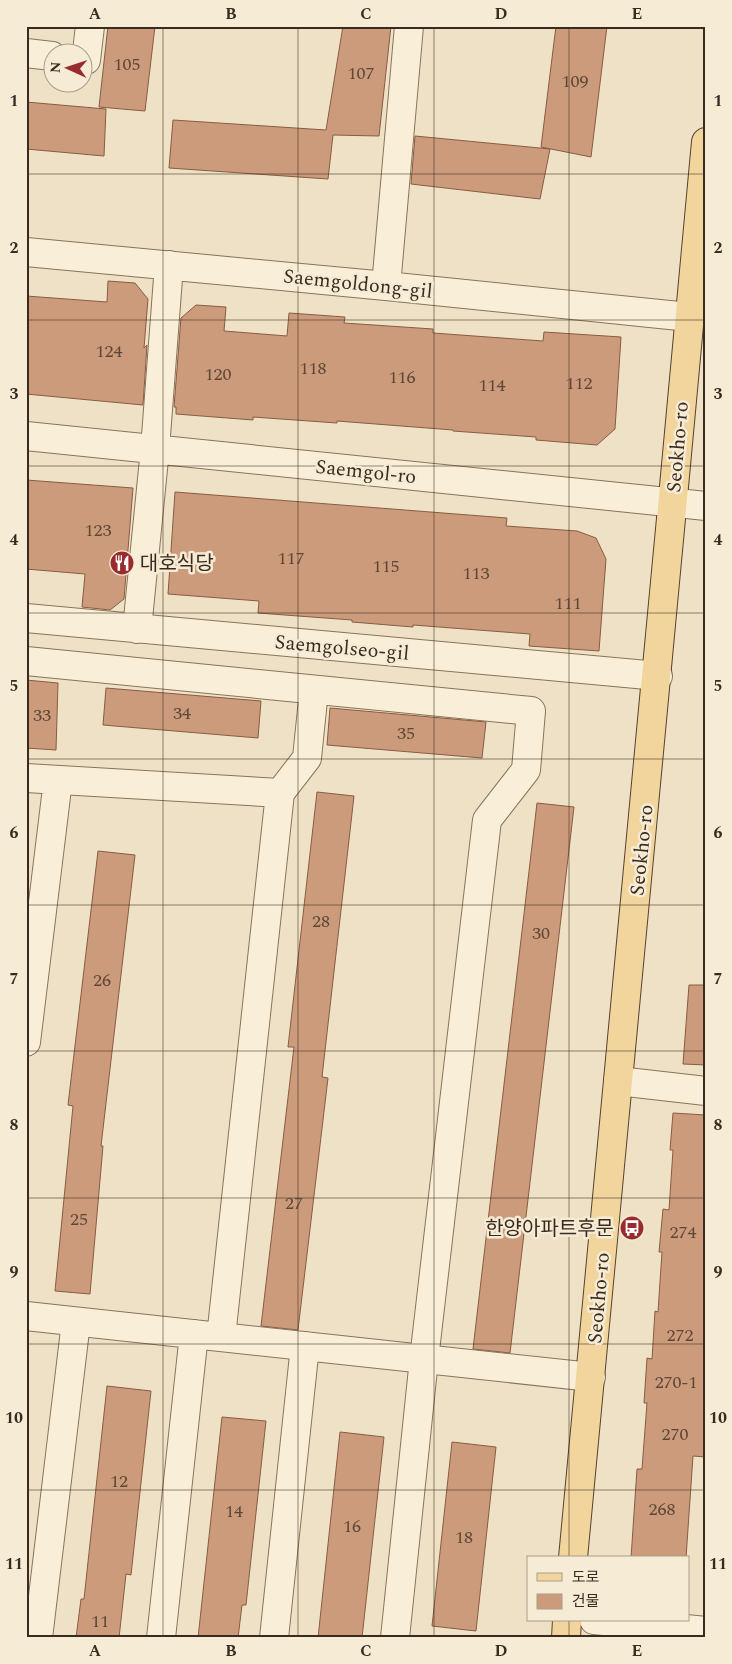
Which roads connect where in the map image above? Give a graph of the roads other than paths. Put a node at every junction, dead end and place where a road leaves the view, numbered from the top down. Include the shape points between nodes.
1 (90, 26) edge
2 (409, 26) edge
3 (88, 42) edge
4 (26, 54) edge
5 (42, 55) edge
6 (706, 142) edge
7 (26, 252) edge
8 (169, 265) junction
9 (386, 286) junction
10 (689, 317) junction
11 (26, 436) edge
12 (155, 449) junction
13 (672, 503) junction
14 (706, 506) edge
15 (26, 618) edge
16 (137, 629) junction
17 (26, 661) edge
18 (658, 676) junction
19 (314, 690) junction
20 (26, 778) edge
21 (58, 780) junction
22 (280, 793) junction
23 (26, 1042) edge
24 (618, 1081) junction
25 (706, 1091) edge
26 (26, 1316) edge
27 (76, 1322) junction
28 (194, 1334) junction
29 (221, 1337) junction
30 (305, 1346) junction
31 (424, 1359) junction
32 (591, 1377) junction
33 (574, 1556) edge
34 (567, 1622) edge
35 (614, 1622) edge
36 (706, 1631) edge
37 (38, 1638) edge
38 (162, 1638) edge
39 (274, 1638) edge
40 (395, 1638) edge
41 (566, 1638) edge

1 - 3 street
2 - 9 street
4 - 5 street
6 - 10 main road, Seokho-ro
7 - 8 street, Saemgoldong-gil
8 - 9 street, Saemgoldong-gil
8 - 12 street
9 - 10 street, Saemgoldong-gil
10 - 13 main road, Seokho-ro
11 - 12 street, Saemgol-ro
12 - 13 street, Saemgol-ro
12 - 16 street
13 - 14 street, Saemgol-ro
13 - 18 main road, Seokho-ro
15 - 16 street, Saemgolseo-gil
16 - 18 street, Saemgolseo-gil
17 - 19 street
18 - 24 main road, Seokho-ro
19 - 22 street via 307,758
19 - 31 street via 531,712 526,770 487,820
20 - 21 street
21 - 22 street
21 - 23 street
22 - 29 street
24 - 25 street
24 - 32 main road, Seokho-ro
26 - 27 street
27 - 28 street
27 - 37 street
28 - 29 street
28 - 38 street
29 - 30 street
30 - 31 street
30 - 39 street
31 - 32 street
31 - 40 street
32 - 33 main road, Seokho-ro
34 - 41 main road
35 - 36 street

